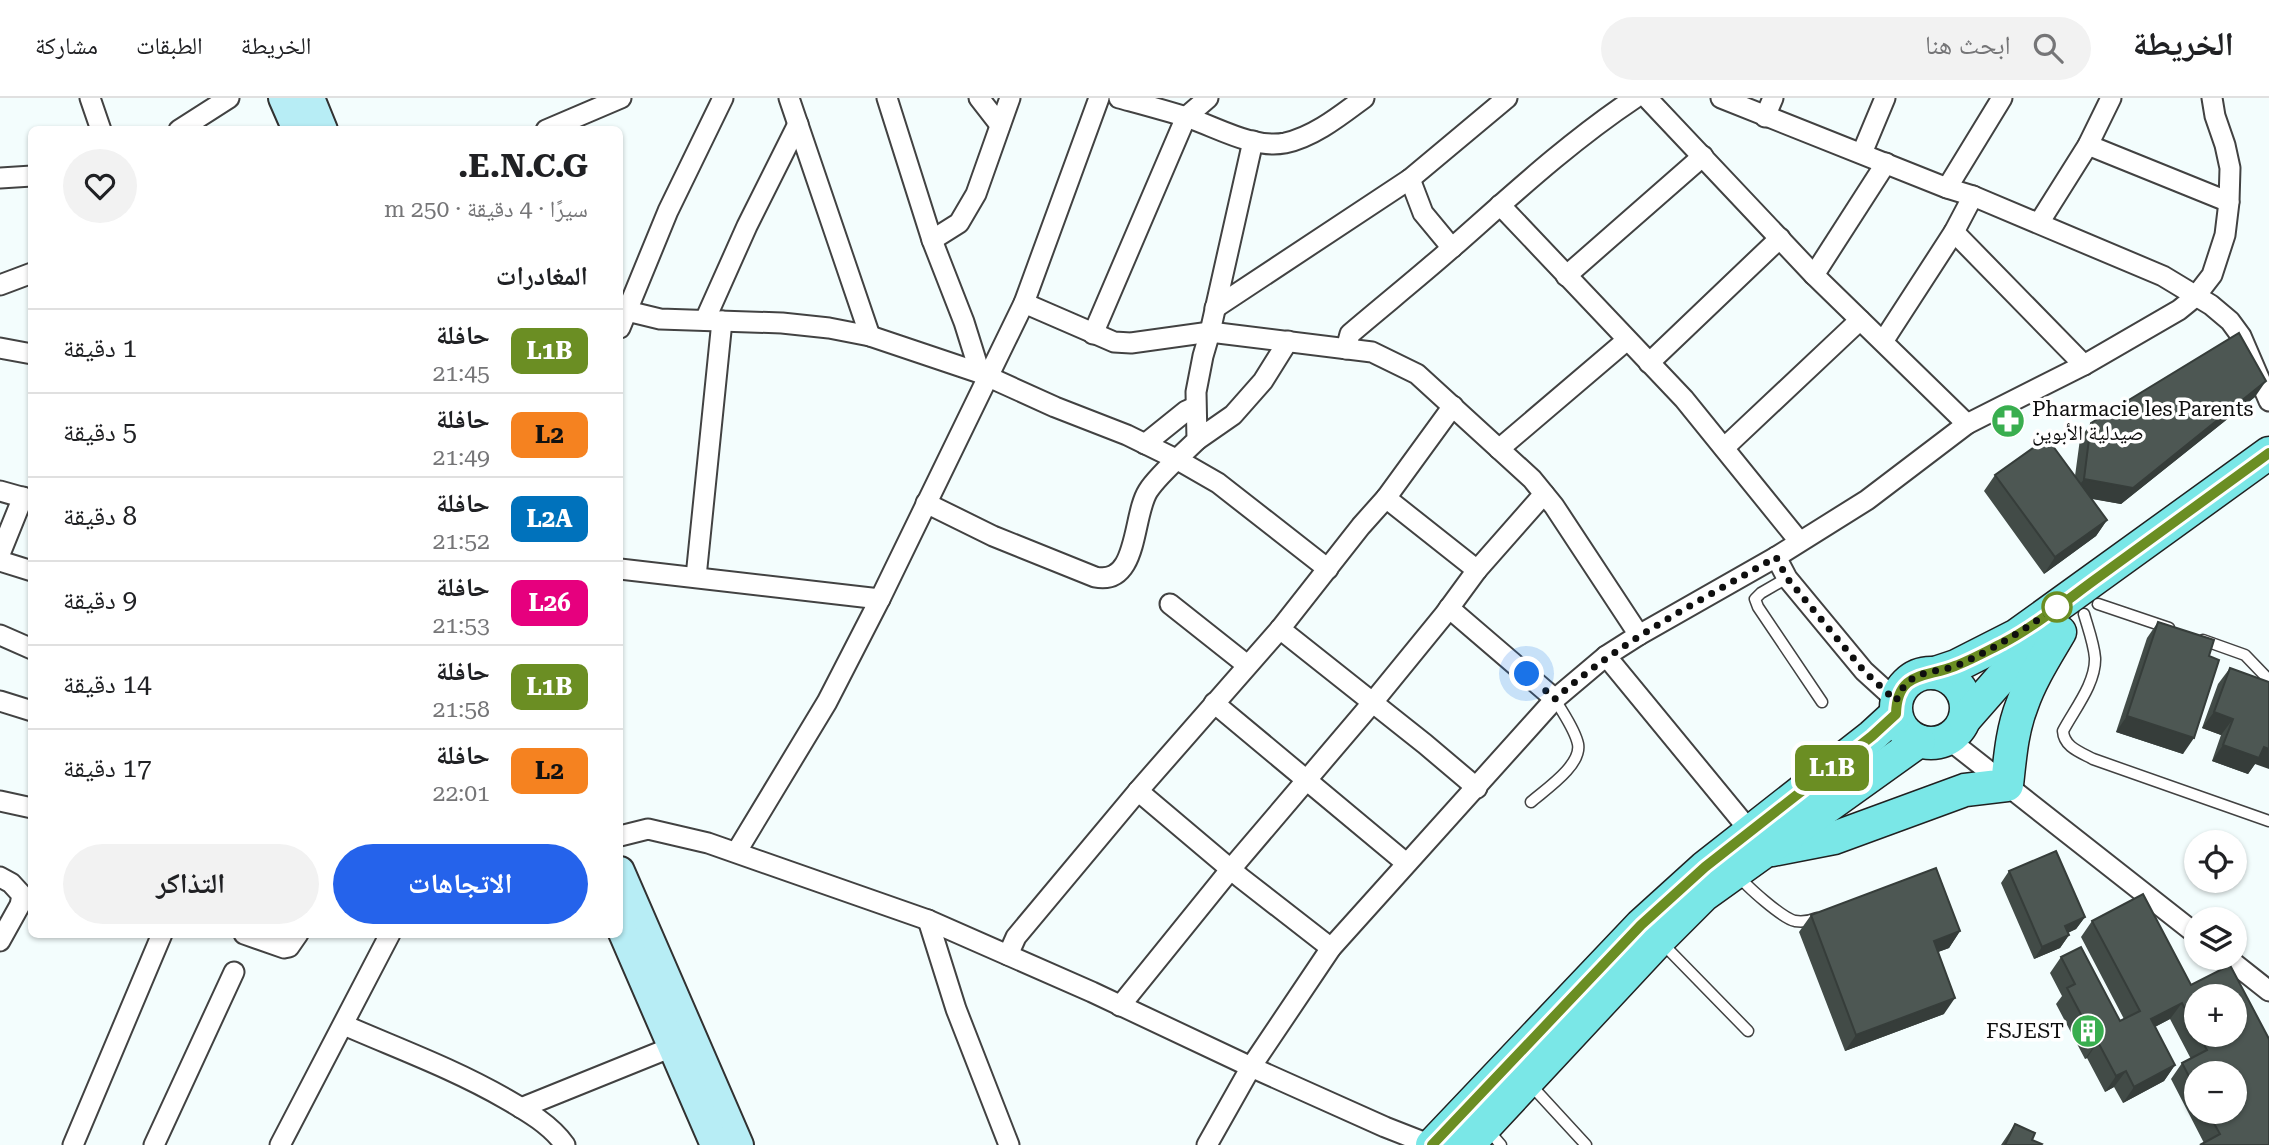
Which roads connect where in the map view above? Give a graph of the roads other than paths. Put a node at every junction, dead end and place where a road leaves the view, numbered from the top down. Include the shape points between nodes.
1 (90, 98) edge
2 (229, 98) edge
3 (283, 98) edge
4 (621, 98) edge
5 (723, 98) edge
6 (789, 98) edge
7 (887, 98) edge
8 (979, 98) edge
9 (1010, 98) edge
10 (1099, 98) edge
11 (1119, 98) edge
12 (1208, 98) edge
13 (1364, 98) edge
14 (1507, 98) edge
15 (1635, 98) edge
16 (1647, 98) edge
17 (1721, 98) edge
18 (1773, 98) edge
19 (1885, 98) edge
20 (2001, 98) edge
21 (2111, 98) edge
22 (2213, 98) edge
23 (1186, 117) junction
24 (1765, 117) junction
25 (317, 121) edge
26 (798, 124) junction
27 (1000, 125) junction
28 (100, 126) edge
29 (185, 126) edge
30 (555, 126) edge
31 (1253, 141) junction
32 (2088, 145) junction
33 (1862, 153) junction
34 (1703, 156) junction
35 (1886, 163) junction
36 (28, 176) edge
37 (0, 178) edge
38 (1410, 179) junction
39 (1947, 188) junction
40 (1973, 196) junction
41 (2229, 202) junction
42 (1500, 205) junction
43 (2039, 223) junction
44 (1954, 232) junction
45 (1780, 238) junction
46 (932, 240) junction
47 (1451, 248) junction
48 (28, 274) edge
49 (1814, 275) junction
50 (1566, 276) junction
51 (0, 285) edge
52 (2195, 297) junction
53 (1024, 303) junction
54 (1215, 308) junction
55 (623, 320) edge
56 (713, 320) junction
57 (1860, 320) junction
58 (1210, 332) junction
59 (1093, 334) junction
60 (870, 336) junction
61 (1627, 340) junction
62 (1884, 340) junction
63 (1288, 341) junction
64 (0, 348) edge
65 (1346, 349) junction
66 (28, 353) edge
67 (1649, 363) junction
68 (2084, 365) junction
69 (983, 375) junction
70 (2269, 401) edge
71 (1453, 406) junction
72 (1195, 407) junction
73 (1968, 424) junction
74 (1198, 440) junction
75 (1145, 444) junction
76 (1724, 448) junction
77 (1499, 449) junction
78 (2269, 453) edge
79 (1178, 460) junction
80 (2269, 479) edge
81 (0, 491) edge
82 (1544, 494) junction
83 (27, 498) edge
84 (1386, 498) junction
85 (926, 503) junction
86 (1799, 541) junction
87 (0, 554) edge
88 (1776, 557) junction
89 (0, 561) edge
90 (623, 569) edge
91 (1328, 569) junction
92 (28, 570) edge
93 (1477, 570) junction
94 (696, 578) junction
95 (1787, 578) junction
96 (880, 599) junction
97 (1170, 604) dead end
98 (1449, 608) junction
99 (2081, 617) junction
100 (1280, 629) junction
101 (2176, 631) edge
102 (0, 635) edge
103 (1639, 635) junction
104 (2188, 635) edge
105 (28, 647) edge
106 (1606, 656) junction
107 (1247, 665) junction
108 (1935, 673) junction
109 (2269, 680) edge
110 (1555, 699) junction
111 (0, 701) edge
112 (1373, 702) junction
113 (1822, 702) dead end
114 (1214, 703) junction
115 (1896, 707) junction
116 (28, 710) edge
117 (1944, 733) junction
118 (1307, 780) junction
119 (2007, 785) junction
120 (1476, 788) junction
121 (1138, 791) junction
122 (0, 801) edge
123 (1531, 802) dead end
124 (28, 807) edge
125 (2269, 821) edge
126 (623, 835) edge
127 (1757, 841) junction
128 (737, 851) junction
129 (1406, 863) junction
130 (1230, 870) junction
131 (1735, 872) junction
132 (0, 877) edge
133 (623, 879) edge
134 (1822, 915) edge
135 (928, 920) junction
136 (2184, 925) edge
137 (623, 931) edge
138 (1650, 933) junction
139 (160, 938) edge
140 (255, 938) edge
141 (295, 938) edge
142 (388, 938) edge
143 (0, 941) edge
144 (1331, 948) junction
145 (1008, 955) junction
146 (2242, 970) edge
147 (234, 972) dead end
148 (2269, 991) edge
149 (1120, 1006) junction
150 (344, 1025) junction
151 (1748, 1031) dead end
152 (684, 1042) junction
153 (1251, 1068) junction
154 (1519, 1072) junction
155 (521, 1108) junction
156 (1480, 1131) edge
157 (73, 1145) edge
158 (154, 1145) edge
159 (280, 1145) edge
160 (565, 1145) edge
161 (715, 1145) edge
162 (739, 1145) edge
163 (1009, 1145) edge
164 (1207, 1145) edge
165 (1431, 1145) edge
166 (1586, 1145) edge

1 - 28 street
2 - 29 street
3 - 25 main road
4 - 30 street
5 - 55 street via 668,211
6 - 26 street
7 - 46 street
8 - 27 street
9 - 27 street
10 - 53 street
11 - 23 street
12 - 23 street
13 - 31 street via 1307,135 1286,143
14 - 38 street
15 - 42 street via 1573,142
16 - 34 street
17 - 24 street
18 - 24 street
19 - 33 street
20 - 39 street
21 - 32 street
22 - 41 street via 2230,168
23 - 31 street
23 - 59 street
24 - 33 street
26 - 56 street via 747,226
26 - 60 street
27 - 46 street via 976,194 959,223
31 - 54 street
32 - 41 street
32 - 43 street
33 - 35 street
34 - 45 street
34 - 50 street
35 - 39 street
35 - 49 street
36 - 37 street
38 - 47 street via 1423,213
38 - 54 street
39 - 40 street
40 - 43 street
40 - 44 street
41 - 52 street via 2225,235 2212,275
42 - 47 street
42 - 50 street
43 - 52 street via 2163,276
44 - 62 street
44 - 68 street
45 - 49 street
45 - 67 street
46 - 69 street
47 - 65 street via 1350,334
48 - 51 street
49 - 57 street
50 - 61 street
52 - 68 street
52 - 70 street via 2235,328
53 - 59 street
53 - 69 street
54 - 58 street
55 - 56 street
56 - 60 street via 782,323
56 - 94 street
57 - 62 street
57 - 76 street
58 - 59 street via 1131,342 1114,342
58 - 63 street
58 - 72 street
60 - 69 street
61 - 67 street
61 - 77 street
62 - 73 street
63 - 65 street
63 - 74 street via 1233,415
64 - 66 street
65 - 71 street via 1393,360
67 - 76 street
68 - 73 street
69 - 75 street
69 - 85 street
71 - 77 street
71 - 84 street
72 - 74 street
72 - 75 street
73 - 86 street via 1867,500
74 - 79 street
75 - 79 street
76 - 86 street
77 - 82 street
78 - 108 main road via 2017,635
79 - 85 street via 1147,491 1125,563 1109,578 1095,578 1058,564
79 - 91 street via 1218,483
80 - 99 main road
81 - 83 street
82 - 93 street
82 - 103 street
83 - 87 street
84 - 91 street
84 - 93 street
85 - 96 street
86 - 88 street
88 - 95 street
88 - 103 street
89 - 92 street
90 - 94 street
91 - 100 street
93 - 98 street
94 - 96 street
95 - 113 lane via 1755,599
95 - 115 street
96 - 128 street via 827,702
97 - 107 street
98 - 110 street
98 - 112 street
99 - 101 lane
99 - 117 main road via 2015,665
99 - 119 main road via 2035,675 2021,705
99 - 125 lane via 2095,665 2063,731 2067,744 2093,759
100 - 107 street
100 - 112 street
102 - 105 street
103 - 106 street
104 - 109 lane via 2245,655
106 - 110 street
106 - 127 street
107 - 114 street
108 - 115 main road via 1910,679
108 - 117 main road via 1951,678 1966,702
110 - 120 street
110 - 123 lane via 1578,742 1578,754
111 - 116 street
112 - 118 street
112 - 120 street
114 - 118 street
114 - 121 street
115 - 117 main road via 1900,725 1909,735
115 - 127 main road via 1872,736
117 - 119 street
117 - 127 main road
118 - 129 street
118 - 130 street
119 - 127 main road via 1965,790 1834,838
119 - 136 street
120 - 129 street
121 - 130 street
121 - 145 street via 1016,937
122 - 124 street
126 - 128 street via 648,829
127 - 131 main road
127 - 138 main road via 1705,867
128 - 135 street
129 - 144 street
130 - 144 street
130 - 149 street
131 - 134 lane via 1748,888 1793,921
131 - 138 main road
132 - 143 street via 22,895
133 - 152 main road
135 - 145 street
135 - 163 street via 956,1009
137 - 152 main road
138 - 151 lane
138 - 154 main road
139 - 157 street
140 - 141 street via 284,948
142 - 150 street
144 - 153 street
145 - 149 street
146 - 148 street
147 - 158 street
149 - 153 street
150 - 155 street via 470,1079
150 - 159 street
152 - 155 street
152 - 161 main road
152 - 162 main road
153 - 164 street
153 - 165 street
154 - 156 main road
154 - 166 lane
155 - 160 street
156 - 165 main road

